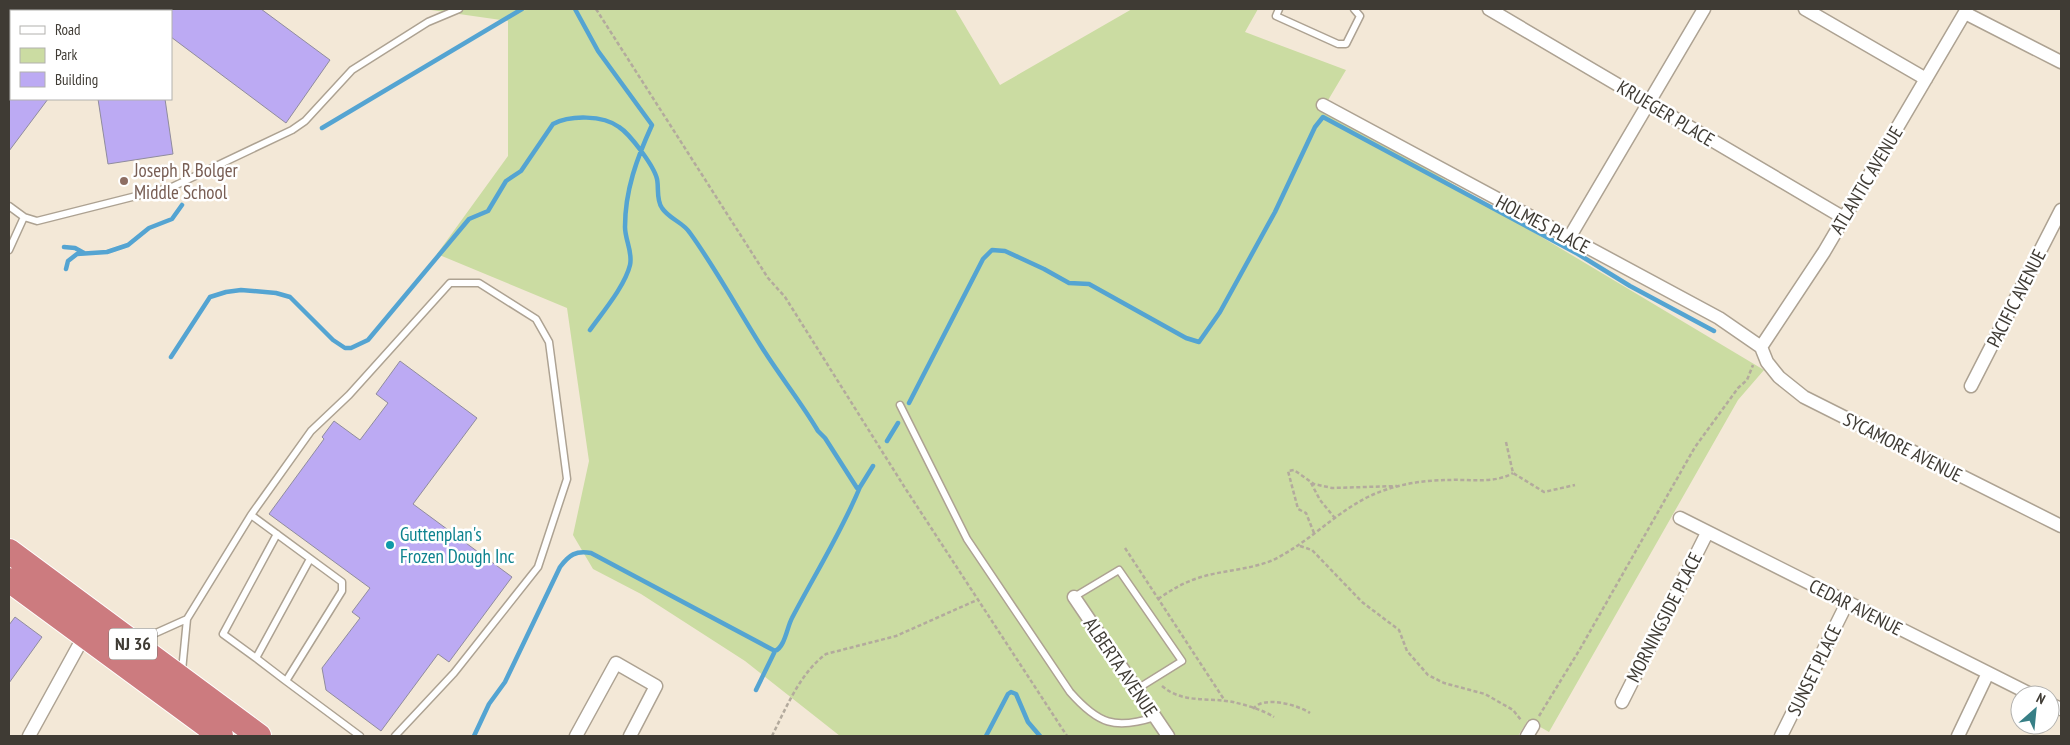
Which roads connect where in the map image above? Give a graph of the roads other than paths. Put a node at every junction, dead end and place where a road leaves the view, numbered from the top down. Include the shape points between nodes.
1 (460, 9) edge
2 (1279, 9) edge
3 (1354, 9) edge
4 (1489, 9) edge
5 (1704, 9) edge
6 (1805, 9) edge
7 (1966, 11) edge
8 (2061, 62) edge
9 (1926, 79) junction
10 (1649, 103) junction
11 (1323, 105) dead end
12 (9, 206) edge
13 (2061, 210) edge
14 (24, 217) junction
15 (1844, 218) junction
16 (1569, 238) junction
17 (9, 250) edge
18 (1762, 350) junction
19 (1971, 386) dead end
20 (900, 405) dead end
21 (251, 515) junction
22 (1680, 518) dead end
23 (2061, 526) edge
24 (1707, 533) junction
25 (277, 534) junction
26 (9, 551) edge
27 (310, 559) junction
28 (9, 580) edge
29 (1074, 597) joint
30 (1848, 603) junction
31 (187, 619) junction
32 (84, 636) junction
33 (132, 643) junction
34 (256, 658) junction
35 (1988, 673) junction
36 (181, 679) junction
37 (286, 681) junction
38 (2012, 685) edge
39 (1137, 689) junction
40 (1622, 702) dead end
41 (1155, 717) junction
42 (29, 736) edge
43 (221, 736) edge
44 (258, 736) edge
45 (360, 736) edge
46 (395, 736) edge
47 (576, 736) edge
48 (630, 736) edge
49 (1168, 736) edge
50 (1781, 736) edge
51 (1958, 736) edge

1 - 14 lane via 428,22 352,70 305,121 292,130 184,183 37,221
2 - 3 lane via 1276,16 1338,44 1346,44 1360,16
4 - 10 street, KRUEGER PLACE
5 - 10 street
6 - 9 street
7 - 8 street
7 - 9 street, ATLANTIC AVENUE
9 - 15 street, ATLANTIC AVENUE
10 - 15 street, KRUEGER PLACE
10 - 16 street
11 - 16 street, HOLMES PLACE
12 - 14 lane
13 - 19 street, PACIFIC AVENUE
14 - 17 lane
15 - 18 street, ATLANTIC AVENUE
16 - 18 street, HOLMES PLACE via 1719,318
18 - 23 street, SYCAMORE AVENUE via 1779,377 1804,397
20 - 41 lane via 967,539 1070,692 1092,713 1110,723 1133,725
21 - 25 lane
21 - 31 lane
21 - 46 lane via 311,431 350,395 450,283 479,283 536,319 549,342 567,479 538,567 454,673
22 - 24 street, CEDAR AVENUE
24 - 30 street, CEDAR AVENUE
24 - 40 street, MORNINGSIDE PLACE
25 - 27 lane
25 - 34 lane via 223,634
26 - 33 highway, NJ 36
27 - 34 lane
27 - 37 lane via 342,582 342,591
28 - 32 highway, NJ 36
29 - 39 street, ALBERTA AVENUE
29 - 39 lane via 1119,570 1182,661
30 - 35 street, CEDAR AVENUE
30 - 50 street, SUNSET PLACE
31 - 33 lane
31 - 36 lane
32 - 42 street
32 - 43 highway, NJ 36
33 - 36 highway, NJ 36
34 - 37 lane
35 - 38 street, CEDAR AVENUE
35 - 51 street
36 - 44 highway, NJ 36
37 - 45 lane
39 - 41 street, ALBERTA AVENUE
41 - 49 street, ALBERTA AVENUE
47 - 48 street via 616,663 656,686

